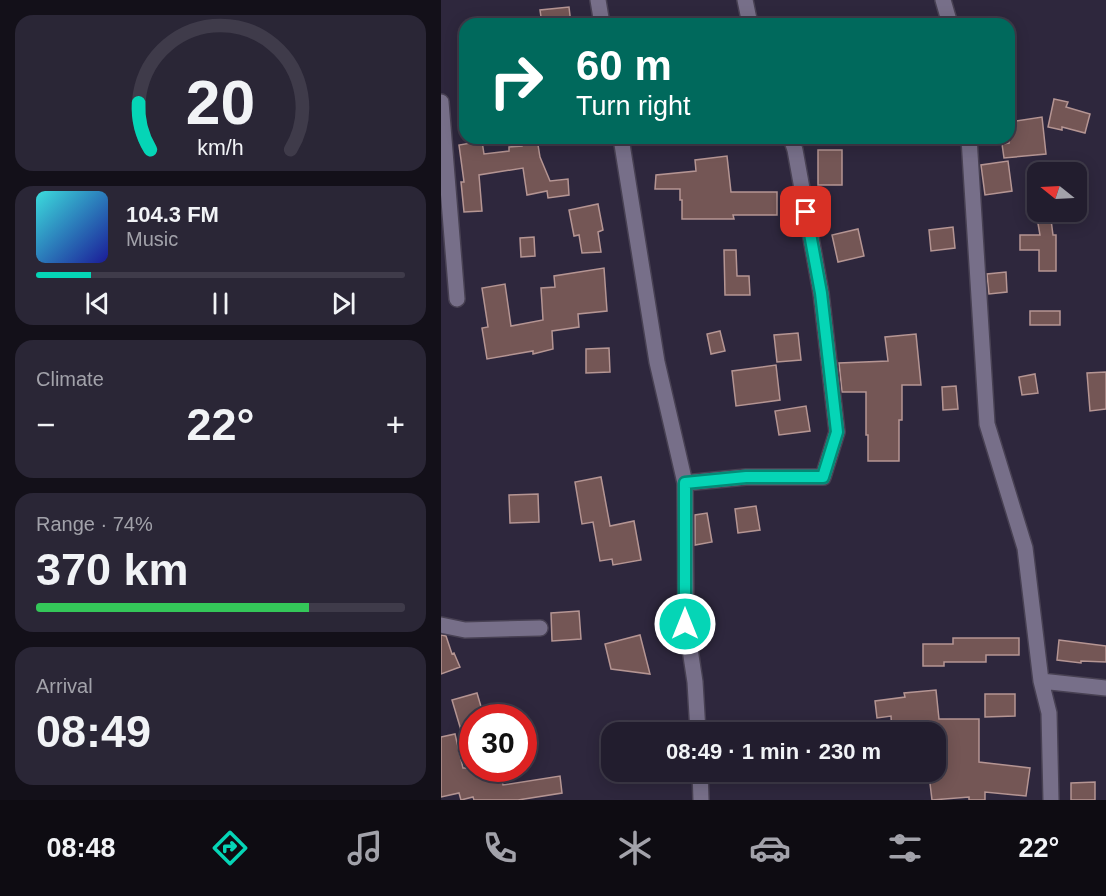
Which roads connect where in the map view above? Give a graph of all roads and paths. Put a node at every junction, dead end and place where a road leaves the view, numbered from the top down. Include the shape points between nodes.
1 (598, 0) edge
2 (745, 0) edge
3 (943, 0) edge
4 (601, 18) edge
5 (749, 18) edge
6 (948, 18) edge
7 (441, 102) edge
8 (622, 144) edge
9 (793, 144) edge
10 (969, 144) edge
11 (457, 299) dead end
12 (685, 483) junction
13 (441, 625) edge
14 (540, 628) dead end
15 (1041, 681) junction
16 (1106, 688) edge
17 (697, 722) edge
18 (700, 782) edge
19 (701, 800) edge
20 (1051, 800) edge

1 - 4 street
2 - 5 street
3 - 6 street
7 - 11 street
8 - 12 street via 657,362
9 - 12 street via 821,293 837,432 823,477 746,477
10 - 15 street via 987,424 1025,548
12 - 17 street via 685,624
13 - 14 street via 465,630
15 - 16 street
15 - 20 street via 1049,713
18 - 19 street

